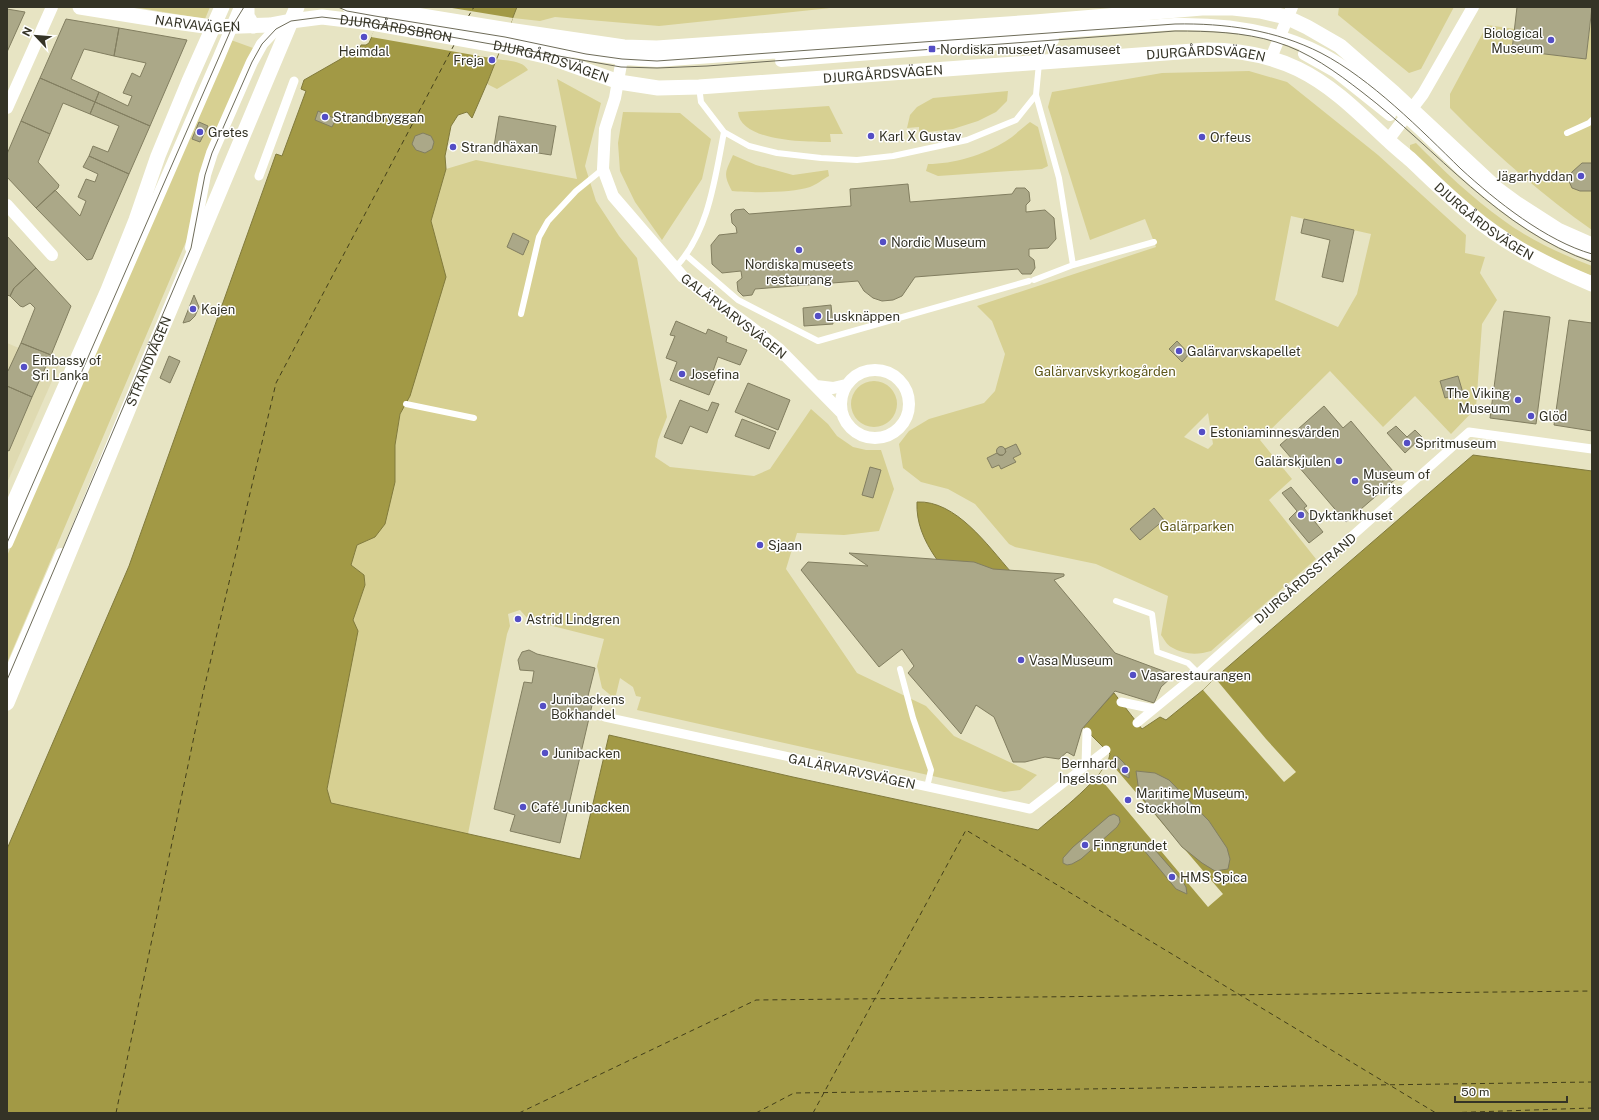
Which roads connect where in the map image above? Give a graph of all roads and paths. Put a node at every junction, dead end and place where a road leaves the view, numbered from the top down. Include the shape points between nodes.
1 (52, 7) edge
2 (80, 7) edge
3 (222, 7) edge
4 (348, 7) edge
5 (1473, 7) edge
6 (242, 8) edge
7 (1289, 12) edge
8 (294, 14) edge
9 (373, 14) edge
10 (233, 25) junction
11 (253, 26) junction
12 (212, 27) junction
13 (505, 38) junction
14 (1278, 39) junction
15 (622, 58) junction
16 (1271, 58) junction
17 (1039, 63) junction
18 (294, 81) dead end
19 (619, 82) junction
20 (700, 87) junction
21 (1036, 95) junction
22 (7, 108) edge
23 (1406, 117) junction
24 (1592, 120) edge
25 (724, 132) junction
26 (1567, 133) dead end
27 (1388, 140) junction
28 (603, 169) junction
29 (259, 176) dead end
30 (7, 206) edge
31 (1154, 242) dead end
32 (1592, 245) edge
33 (1592, 254) edge
34 (52, 255) dead end
35 (687, 256) junction
36 (1592, 262) edge
37 (1073, 265) junction
38 (675, 268) junction
39 (1592, 284) edge
40 (521, 314) dead end
41 (846, 385) junction
42 (816, 386) junction
43 (406, 404) dead end
44 (841, 412) junction
45 (474, 418) dead end
46 (1591, 449) edge
47 (7, 518) edge
48 (7, 543) edge
49 (1116, 601) dead end
50 (900, 669) dead end
51 (1198, 673) junction
52 (7, 680) edge
53 (1121, 702) dead end
54 (7, 703) edge
55 (1154, 709) junction
56 (605, 717) dead end
57 (1137, 723) dead end
58 (1087, 732) dead end
59 (1106, 750) dead end
60 (1086, 765) junction
61 (927, 787) junction

1 - 22 street
2 - 12 street, NARVAVÄGEN
3 - 12 street
4 - 9 street, DJURGÅRDSBRON
5 - 23 street via 1423,94
6 - 10 street
6 - 11 street
7 - 14 street
7 - 15 street, DJURGÅRDSVÄGEN via 1202,8 657,48
7 - 23 street, DJURGÅRDSVÄGEN via 1340,46
8 - 9 street, DJURGÅRDSBRON via 322,17
8 - 11 street, NARVAVÄGEN via 270,25
8 - 52 street, STRANDVÄGEN via 262,44 212,153 205,175 191,248
8 - 54 street, STRANDVÄGEN
9 - 13 street, DJURGÅRDSBRON
10 - 11 street, NARVAVÄGEN
10 - 12 street, NARVAVÄGEN
10 - 48 street
12 - 47 street via 158,156 108,290
13 - 15 street, DJURGÅRDSVÄGEN
13 - 15 street, DJURGÅRDSVÄGEN
13 - 19 street, DJURGÅRDSVÄGEN
14 - 15 street, DJURGÅRDSVÄGEN via 1256,30 1201,23 657,61
14 - 16 street
14 - 23 street, DJURGÅRDSVÄGEN via 1302,44 1340,64
15 - 19 street, GALÄRVARVSVÄGEN
16 - 17 street, DJURGÅRDSVÄGEN via 1231,50 1207,50
16 - 27 street, DJURGÅRDSVÄGEN via 1316,79
17 - 20 street, DJURGÅRDSVÄGEN
17 - 21 lane
18 - 29 street
19 - 20 street, DJURGÅRDSVÄGEN via 658,88
19 - 28 street, GALÄRVARVSVÄGEN via 605,129
20 - 25 lane via 701,102
21 - 25 lane via 1016,120 967,140 893,156 857,160 777,153 749,146
21 - 37 lane via 1059,178
23 - 27 street
23 - 32 street, DJURGÅRDSVÄGEN via 1516,203 1558,230
23 - 33 street, DJURGÅRDSVÄGEN via 1504,206 1563,242
23 - 36 street, DJURGÅRDSVÄGEN via 1475,192 1559,248
24 - 26 lane
25 - 35 lane via 712,197
27 - 39 street, DJURGÅRDSVÄGEN via 1468,213 1493,232 1535,258
28 - 38 street, GALÄRVARVSVÄGEN via 613,196
28 - 40 lane via 576,191 548,221 540,237
30 - 34 street
31 - 37 lane
35 - 37 lane via 738,300 818,341 1031,280
35 - 38 lane
38 - 42 street, GALÄRVARVSVÄGEN via 683,277 779,350
41 - 42 street via 834,388
41 - 44 street via 840,402
41 - 44 street, GALÄRVARVSVÄGEN via 854,376 864,371 876,369 887,372 904,386 909,397 909,408 906,419 899,428 890,435 880,438 858,435 843,420
42 - 44 street, GALÄRVARVSVÄGEN
43 - 45 lane
46 - 51 street, DJURGÅRDSSTRAND via 1469,432
49 - 51 lane via 1152,614 1157,652 1188,663
50 - 61 lane via 931,770
51 - 55 street, DJURGÅRDSSTRAND
53 - 55 street
55 - 57 street, DJURGÅRDSSTRAND
56 - 61 street, GALÄRVARVSVÄGEN
58 - 60 street
59 - 60 street
60 - 61 street, GALÄRVARVSVÄGEN via 1030,809

